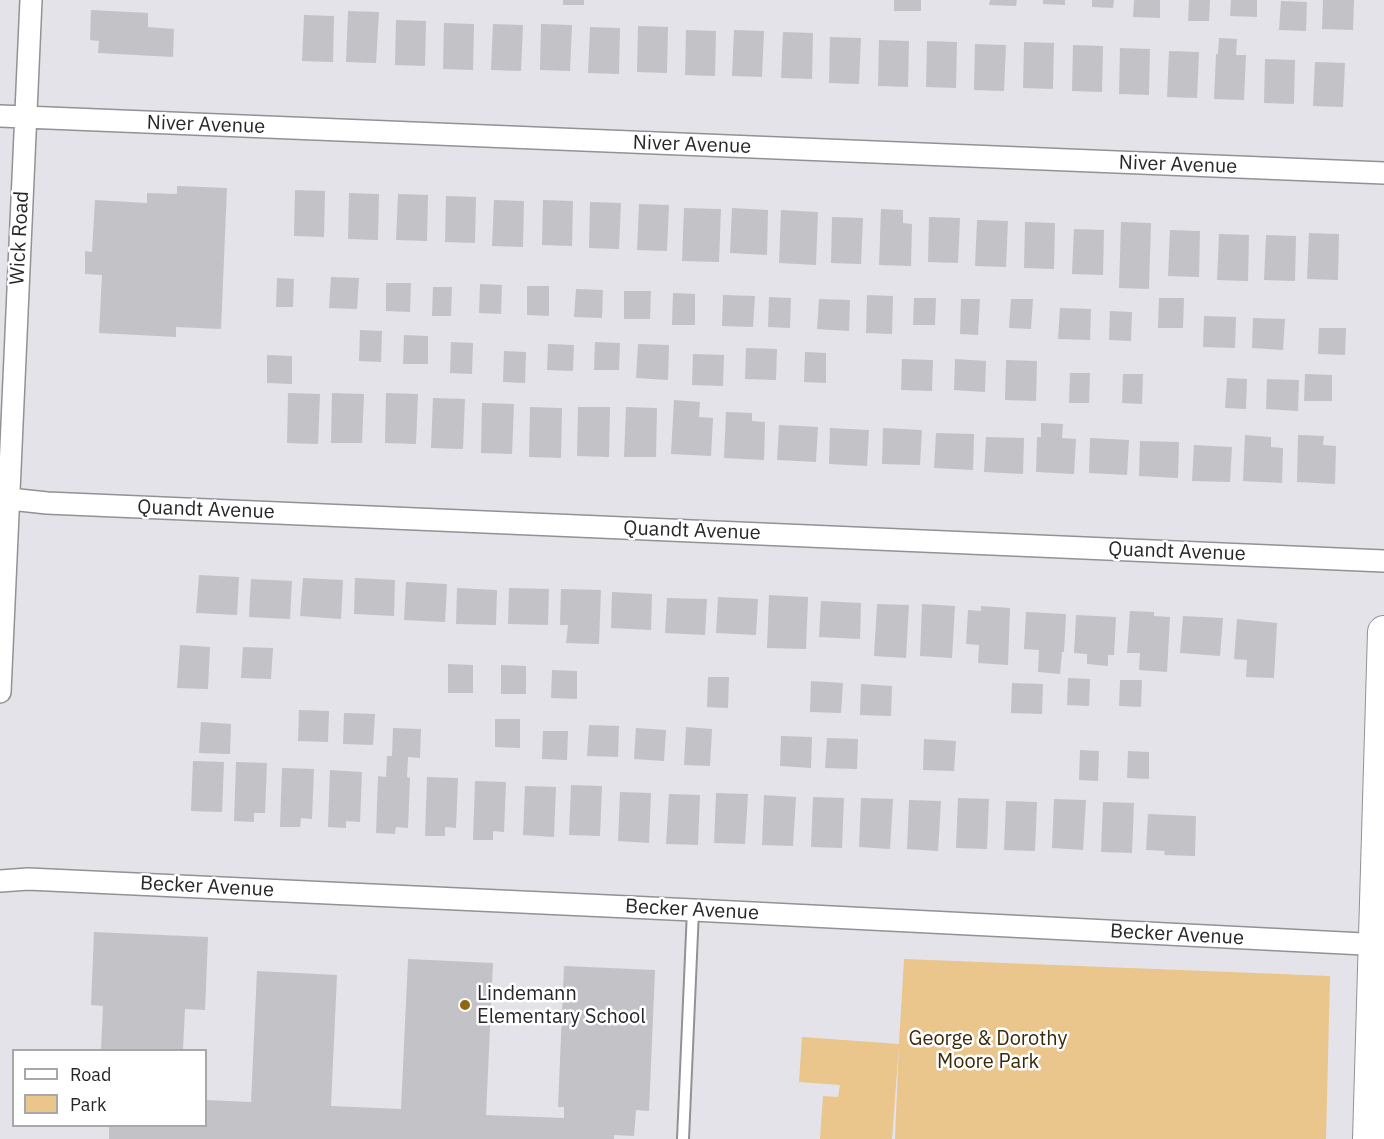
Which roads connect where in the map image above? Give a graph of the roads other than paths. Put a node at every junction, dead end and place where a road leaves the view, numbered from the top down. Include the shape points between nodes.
1 (31, 0) edge
2 (0, 116) edge
3 (26, 117) junction
4 (1384, 173) edge
5 (4, 498) edge
6 (1384, 561) edge
7 (1384, 632) edge
8 (0, 692) edge
9 (0, 881) edge
10 (693, 910) junction
11 (1379, 945) edge
12 (683, 1139) edge
13 (1369, 1139) edge

1 - 3 street, Wick Road
2 - 3 street, Niver Avenue
3 - 4 street, Niver Avenue
3 - 5 street, Wick Road
5 - 6 street, Quandt Avenue via 47,503
5 - 8 street, Wick Road
7 - 11 street
9 - 10 street, Becker Avenue via 28,879
10 - 11 street, Becker Avenue
10 - 12 lane
11 - 13 street

